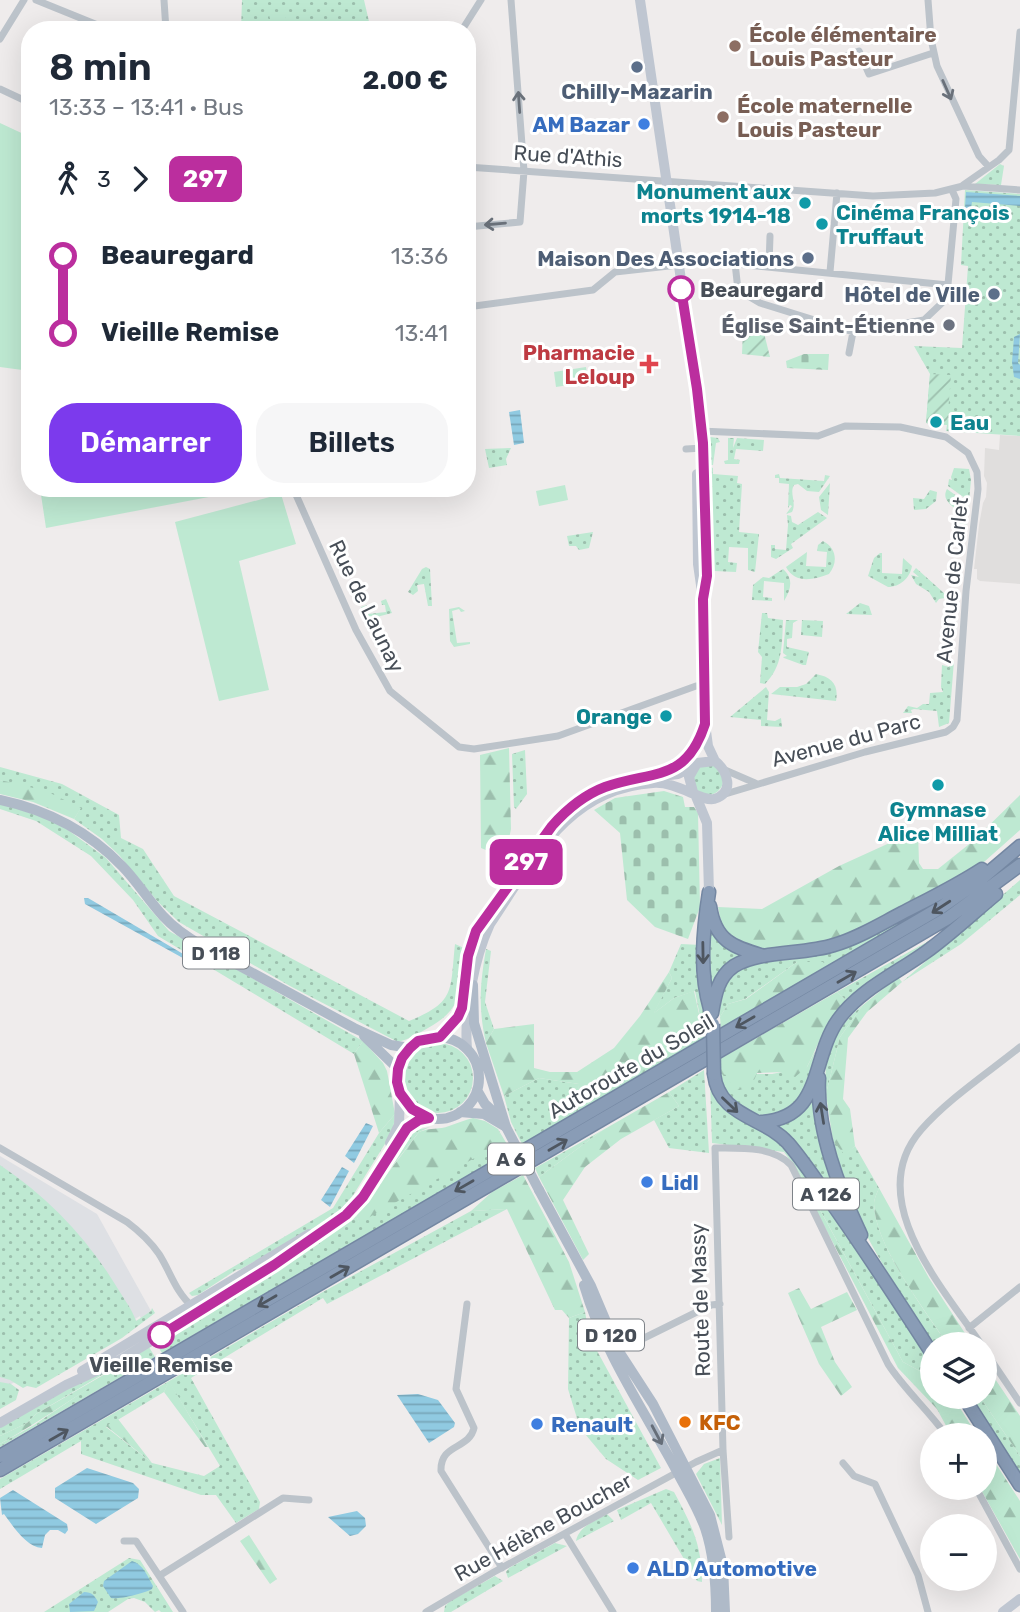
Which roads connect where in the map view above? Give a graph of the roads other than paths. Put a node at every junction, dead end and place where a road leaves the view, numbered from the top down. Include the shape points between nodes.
1 (24, 0) edge
2 (36, 0) edge
3 (164, 0) edge
4 (481, 0) edge
5 (511, 0) edge
6 (640, 0) edge
7 (928, 0) edge
8 (88, 21) edge
9 (165, 21) edge
10 (468, 21) edge
11 (1020, 32) edge
12 (0, 38) edge
13 (933, 53) junction
14 (841, 58) dead end
15 (0, 89) edge
16 (21, 99) edge
17 (476, 167) edge
18 (989, 167) junction
19 (524, 170) junction
20 (666, 180) junction
21 (962, 186) junction
22 (952, 190) junction
23 (1020, 190) edge
24 (837, 193) junction
25 (476, 226) edge
26 (770, 236) dead end
27 (677, 261) junction
28 (735, 263) junction
29 (769, 266) junction
30 (830, 272) junction
31 (948, 285) junction
32 (476, 306) edge
33 (853, 332) junction
34 (849, 353) dead end
35 (700, 431) junction
36 (297, 497) edge
37 (705, 686) junction
38 (704, 727) junction
39 (946, 732) joint
40 (715, 761) junction
41 (696, 765) junction
42 (725, 770) junction
43 (646, 778) junction
44 (756, 783) junction
45 (694, 793) junction
46 (718, 797) junction
47 (0, 800) edge
48 (707, 823) junction
49 (1017, 848) edge
50 (1020, 865) edge
51 (1020, 874) edge
52 (709, 892) junction
53 (764, 956) junction
54 (473, 985) junction
55 (712, 1018) junction
56 (354, 1028) junction
57 (440, 1037) junction
58 (1020, 1047) edge
59 (410, 1048) junction
60 (467, 1049) junction
61 (820, 1060) junction
62 (398, 1069) junction
63 (477, 1090) junction
64 (400, 1093) junction
65 (460, 1112) junction
66 (429, 1118) junction
67 (761, 1122) junction
68 (506, 1128) junction
69 (0, 1148) edge
70 (1020, 1287) edge
71 (467, 1304) dead end
72 (720, 1304) junction
73 (191, 1306) junction
74 (208, 1306) junction
75 (969, 1328) junction
76 (922, 1332) edge
77 (972, 1332) edge
78 (920, 1336) edge
79 (632, 1345) dead end
80 (997, 1368) edge
81 (1020, 1402) edge
82 (969, 1409) edge
83 (0, 1421) edge
84 (938, 1423) edge
85 (723, 1450) junction
86 (997, 1454) edge
87 (0, 1456) edge
88 (843, 1463) dead end
89 (0, 1470) edge
90 (682, 1470) junction
91 (1020, 1488) edge
92 (309, 1500) dead end
93 (983, 1500) edge
94 (565, 1534) junction
95 (729, 1537) dead end
96 (124, 1541) dead end
97 (502, 1568) junction
98 (1020, 1569) edge
99 (159, 1576) junction
100 (1020, 1598) edge
101 (436, 1609) edge
102 (183, 1612) edge
103 (426, 1612) edge
104 (613, 1612) edge
105 (716, 1612) edge
106 (725, 1612) edge
107 (928, 1612) edge
108 (1003, 1612) edge

1 - 12 street
2 - 8 street
3 - 9 street
4 - 10 street
19 -> 5 street
6 - 20 main road
7 - 13 street
11 - 18 street via 1009,149
13 - 14 street via 869,74 859,51
13 -> 18 street via 946,90
15 - 16 street
17 - 19 street, Rue d'Athis
18 - 21 street
19 - 20 street, Rue d'Athis
19 -> 25 street via 520,222
20 - 24 street, Rue d'Athis
20 - 27 main road
21 - 22 street, Rue d'Athis
21 - 23 street
22 - 24 street, Rue d'Athis via 895,195
22 - 31 street via 956,199
24 - 30 street
26 - 29 street
27 - 28 street
27 - 32 street via 615,272 593,290
27 - 35 main road
28 - 29 street
28 - 33 street via 738,290 760,303
29 - 30 street
30 - 31 street
31 - 33 street via 944,301 924,320
33 - 34 street
35 - 37 main road via 695,449
35 - 39 street, Avenue de Carlet via 818,436 845,426 900,427 946,437 968,453 978,489 957,720
36 - 37 street, Rue de Launay via 356,630 390,691 459,747 474,749 558,736
37 - 38 main road
38 - 40 main road
38 - 41 main road
38 - 43 main road via 687,759
39 - 44 street, Avenue du Parc
40 - 41 main road
40 - 42 main road
41 - 43 main road via 678,774
41 - 45 main road via 689,781
42 - 44 street, Avenue du Parc
42 - 46 main road via 728,781
43 - 57 main road via 586,796 552,826 476,931 462,1008
44 - 46 street, Avenue du Parc
45 - 46 main road via 705,799
45 - 48 main road
45 - 54 main road via 670,783 621,787 573,813 490,924
46 - 48 main road
47 - 56 main road, D 118 via 80,831 121,865 179,931
48 - 52 main road
49 - 53 highway, A 126 via 853,938 815,950
49 -> 87 highway, Autoroute du Soleil / A 6 via 940,908
89 -> 50 highway, Autoroute du Soleil / A 6 via 908,942 980,897
51 - 61 highway, A 126 via 934,946 845,1010 829,1034
52 - 53 highway via 712,918 720,934 737,948
52 -> 55 highway via 703,946
53 - 55 highway, A 126 via 741,962 726,973 716,989
54 - 60 main road
54 - 68 main road, D 120 via 474,1023
55 -> 67 highway, A 126, bridge via 719,1092 739,1114
56 - 59 main road, D 118 via 391,1045
56 - 62 main road, D 118
57 - 59 main road
57 - 60 main road
58 - 75 street via 922,1128 908,1150 900,1177 900,1203 911,1235
59 - 62 main road
60 - 63 main road via 478,1068
61 - 67 highway via 802,1105 784,1118
76 -> 61 highway, A 126 via 867,1245 844,1194 821,1112
62 - 64 main road
63 - 65 main road
63 - 68 main road, D 120
64 - 66 main road via 412,1109
64 - 73 main road via 399,1125 350,1204 324,1225
65 - 66 main road
65 - 68 main road via 484,1114
66 - 74 main road via 407,1128 363,1197 346,1215
67 - 78 highway, A 126 via 800,1159
68 - 90 main road, D 120, bridge via 591,1286 618,1350 653,1404
69 - 73 street via 142,1234
70 - 75 street
71 - 97 street via 456,1389 474,1428 468,1439 447,1452 440,1471
72 - 79 street
72 - 84 street, Route de Massy via 715,1148 781,1155 888,1364
72 - 85 street, Route de Massy
73 - 74 street
73 - 83 main road
74 - 83 main road via 120,1360
75 - 77 street
80 - 81 street
82 - 91 highway
85 - 90 street
85 - 95 street, Route de Massy
86 - 91 highway
88 - 107 street via 854,1476 875,1484 918,1574
90 - 94 street, Rue Hélène Boucher
90 - 105 main road, D 120 via 704,1527 716,1583
90 - 106 main road, D 120 via 715,1528
92 - 99 street via 283,1498
93 - 98 street
94 - 97 street, Rue Hélène Boucher
94 - 104 street
96 - 99 street via 136,1542
97 - 101 street, Rue Hélène Boucher
99 - 102 street
100 - 108 main road
101 - 103 street, Rue Hélène Boucher

